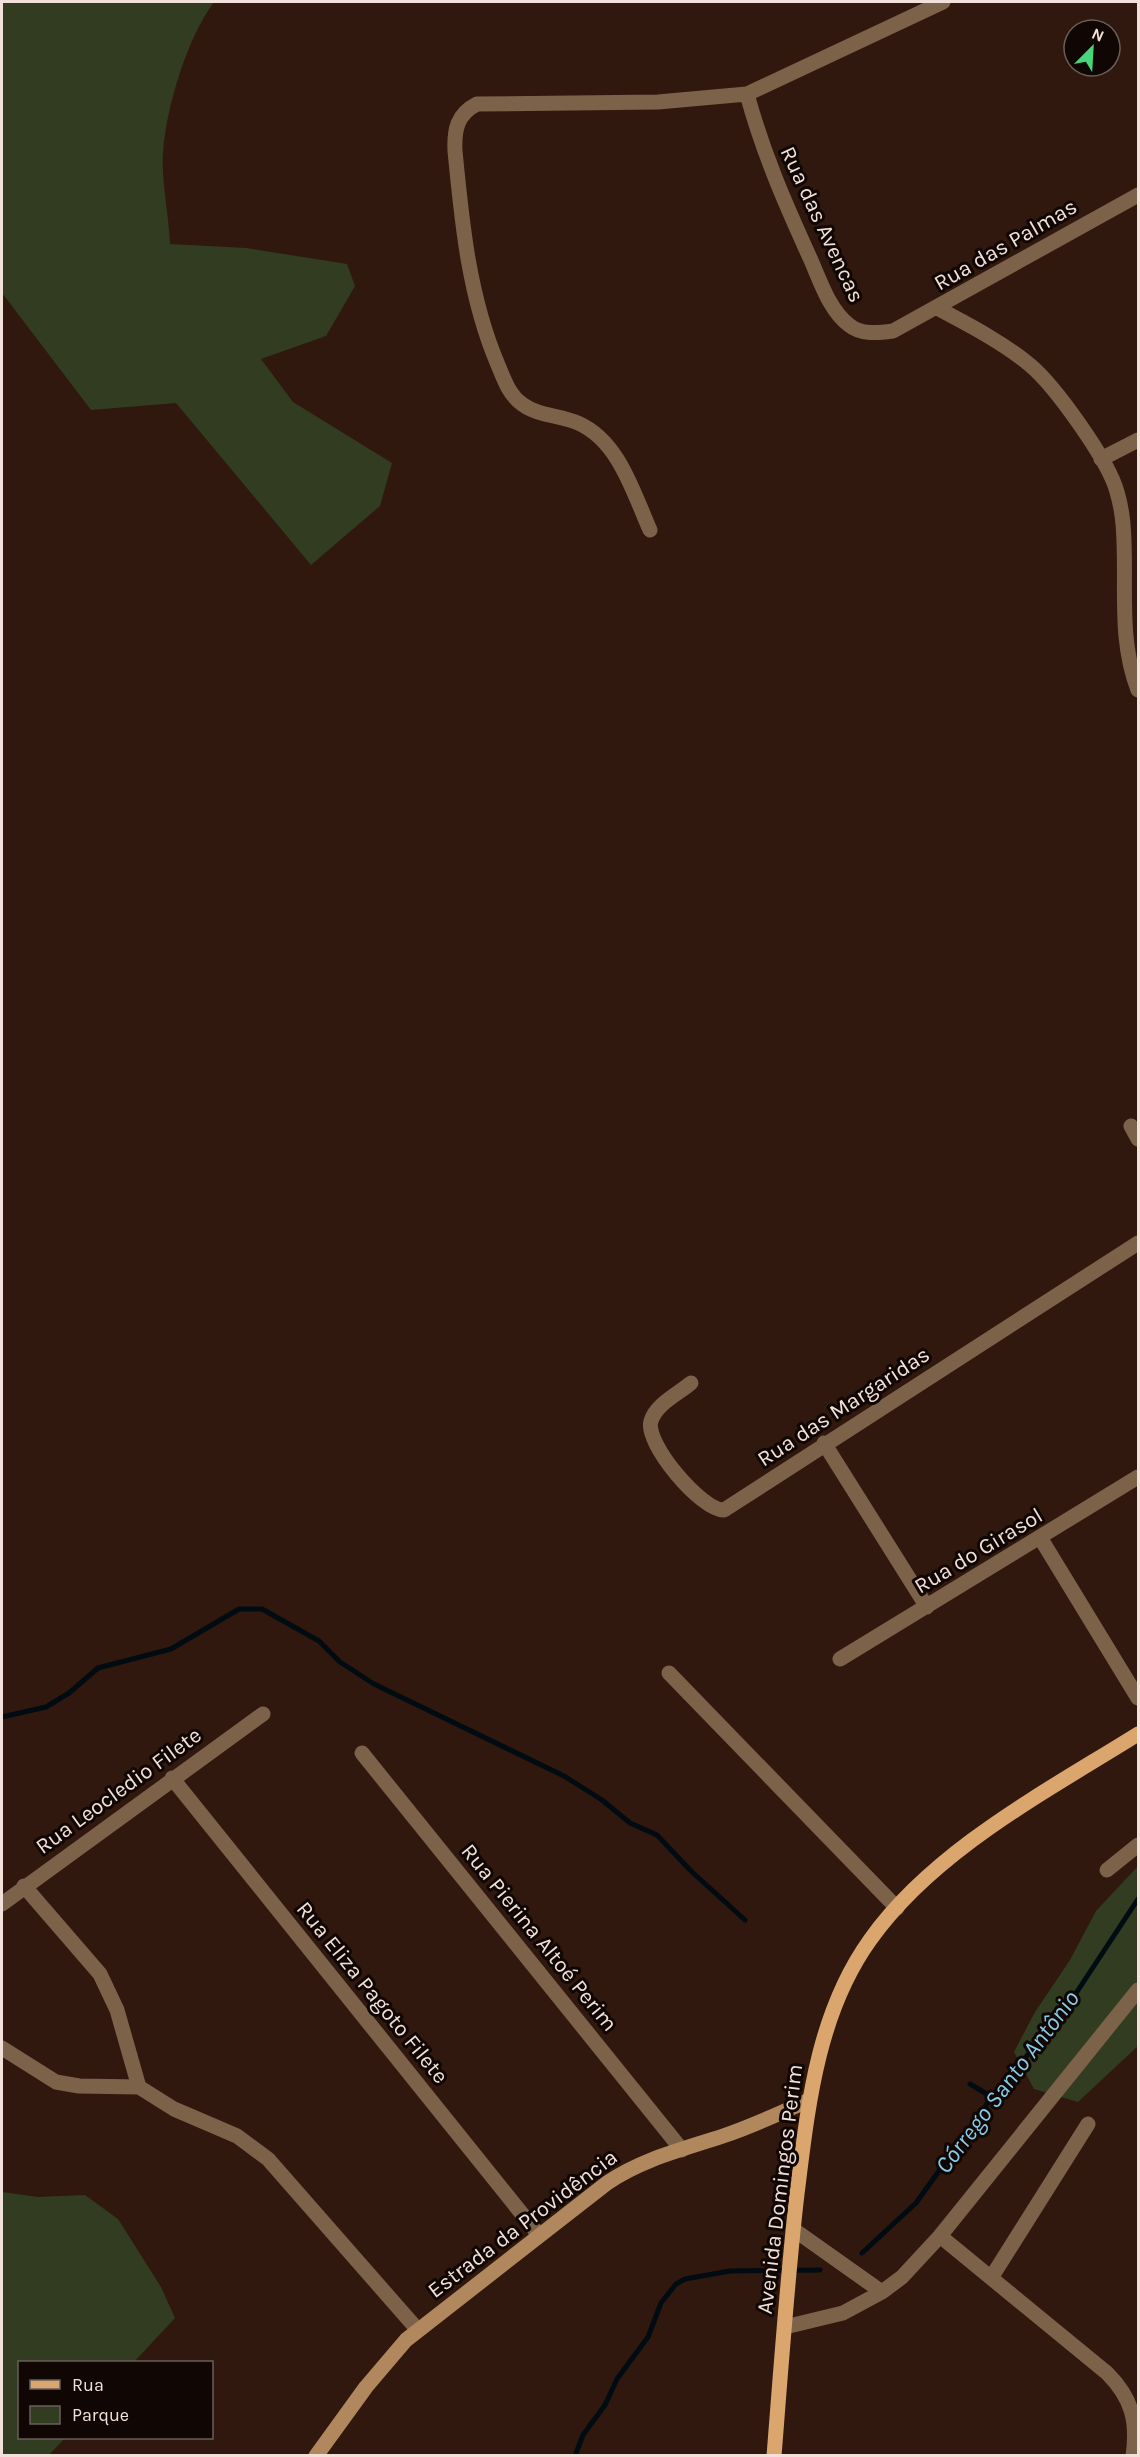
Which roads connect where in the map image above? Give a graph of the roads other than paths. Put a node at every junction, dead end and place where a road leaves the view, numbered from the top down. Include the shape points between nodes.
1 (943, 2) edge
2 (747, 94) junction
3 (1138, 195) edge
4 (937, 308) junction
5 (893, 331) joint
6 (1138, 440) edge
7 (1101, 459) junction
8 (650, 530) dead end
9 (1138, 690) edge
10 (1138, 1243) edge
11 (691, 1383) dead end
12 (824, 1443) junction
13 (1138, 1477) edge
14 (1041, 1539) junction
15 (927, 1607) junction
16 (840, 1659) dead end
17 (669, 1673) dead end
18 (1138, 1698) edge
19 (263, 1714) dead end
20 (1138, 1734) edge
21 (363, 1753) dead end
22 (172, 1778) junction
23 (1138, 1845) edge
24 (1107, 1870) dead end
25 (24, 1886) junction
26 (2, 1904) edge
27 (897, 1908) junction
28 (1138, 1990) edge
29 (2, 2048) edge
30 (139, 2087) junction
31 (809, 2100) junction
32 (1088, 2124) dead end
33 (682, 2150) junction
34 (793, 2229) junction
35 (538, 2235) junction
36 (940, 2236) junction
37 (991, 2278) junction
38 (882, 2292) junction
39 (785, 2327) junction
40 (417, 2329) junction
41 (316, 2456) edge
42 (774, 2456) edge
43 (1133, 2456) edge

1 - 2 street
2 - 5 street, Rua das Avencas via 766,160 839,316 860,331
2 - 8 street via 658,102 477,104 465,110 456,127 455,151 467,257 487,339 502,375 522,405 575,422 605,440
3 - 4 street, Rua das Palmas
4 - 5 street, Rua das Palmas
4 - 7 street via 1032,366
6 - 7 street
7 - 9 street via 1117,490 1123,523 1126,654
10 - 12 street, Rua das Margaridas
11 - 12 street, Rua das Margaridas via 657,1409 650,1432 661,1454 711,1507 724,1510
12 - 15 street
13 - 14 street, Rua do Girasol
14 - 15 street, Rua do Girasol
14 - 18 street
15 - 16 street, Rua do Girasol
17 - 27 street
19 - 22 street, Rua Leocledio Filete
20 - 27 main road, Avenida Domingos Perim via 990,1829 941,1866
21 - 33 street, Rua Pierina Altoé Perim
22 - 25 street, Rua Leocledio Filete
22 - 35 street, Rua Eliza Pagoto Filete
23 - 24 street
25 - 26 street, Rua Leocledio Filete
25 - 30 street via 100,1974 117,2010
27 - 31 main road, Avenida Domingos Perim via 859,1957 838,2001 820,2049
28 - 36 street
29 - 30 street via 67,2085
30 - 40 street via 187,2115 237,2136 268,2159
31 - 33 street, Estrada da Providência
31 - 34 main road, Avenida Domingos Perim
32 - 37 street
33 - 35 street, Estrada da Providência via 625,2171
34 - 38 street
34 - 39 main road, Avenida Domingos Perim
35 - 40 street, Estrada da Providência
36 - 37 street
36 - 38 street via 902,2277
37 - 43 street via 1122,2388 1132,2408 1136,2430
38 - 39 street via 843,2313
39 - 42 main road, Avenida Domingos Perim
40 - 41 street, Estrada da Providência via 366,2387

